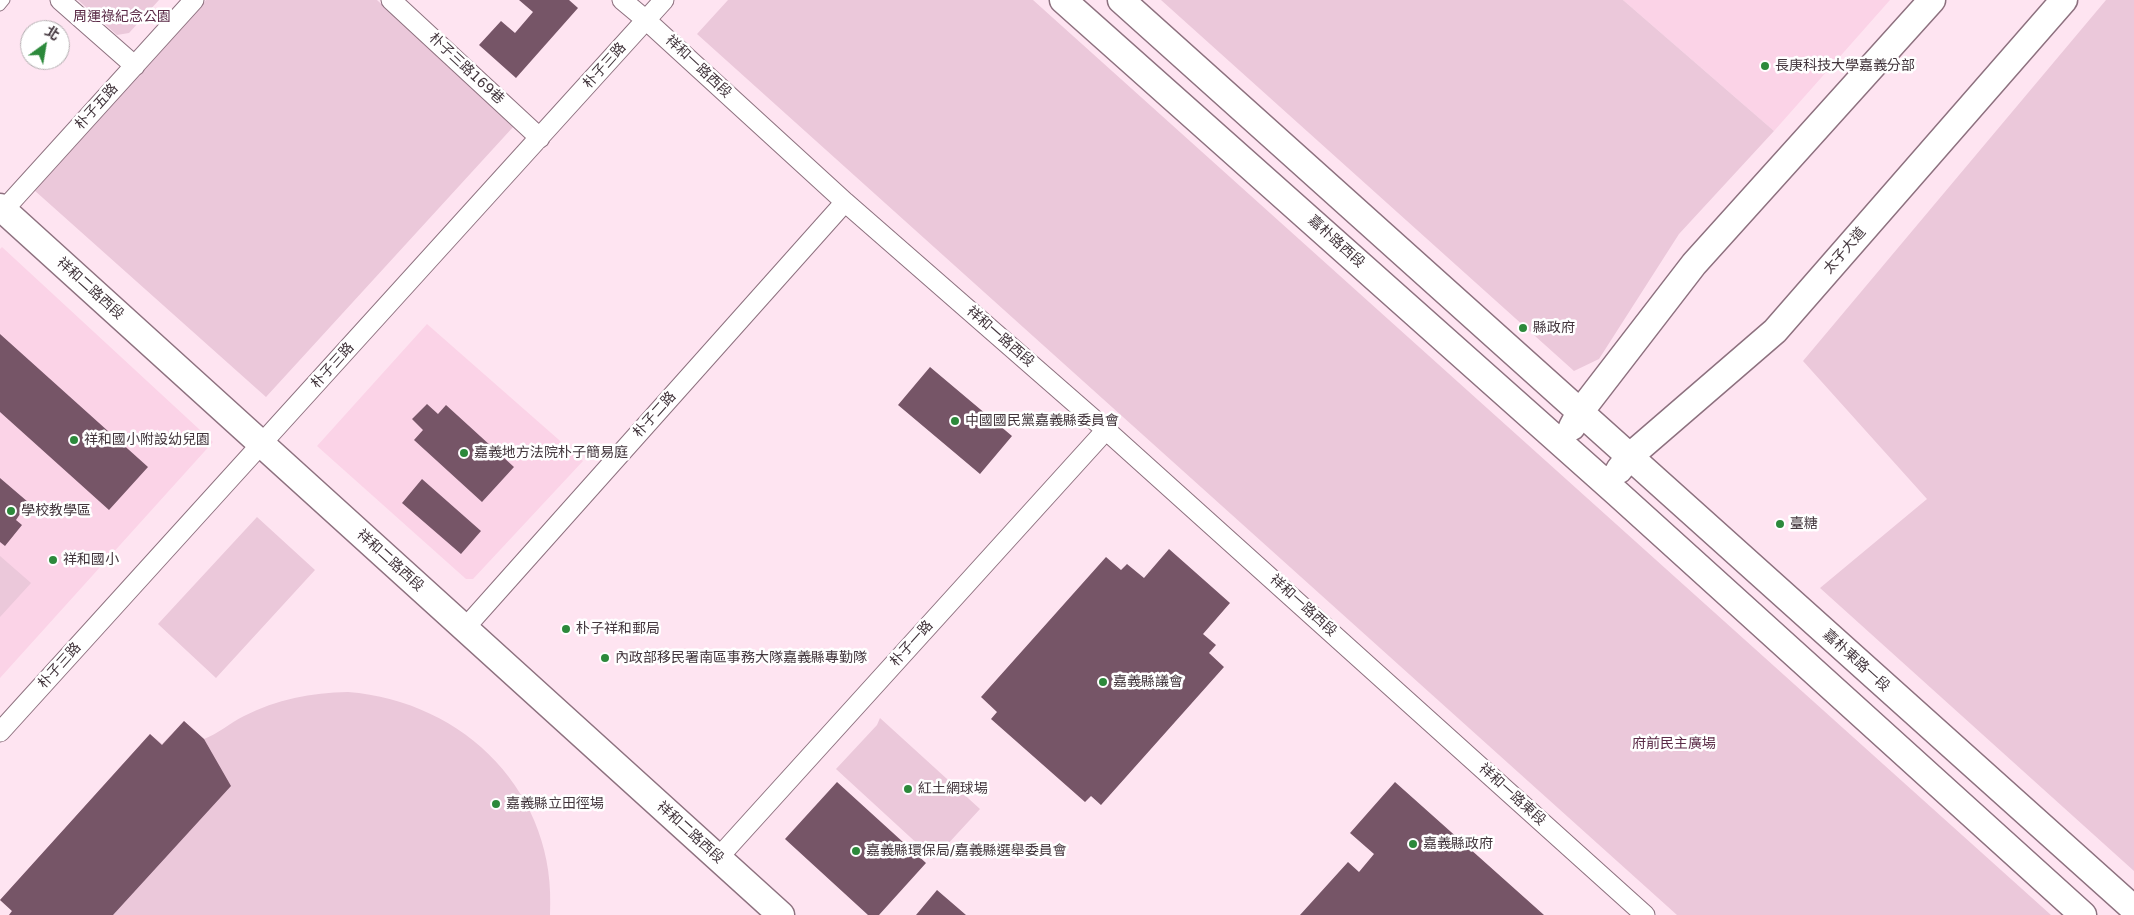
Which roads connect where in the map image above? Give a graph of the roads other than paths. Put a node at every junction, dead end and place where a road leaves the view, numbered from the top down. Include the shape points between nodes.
1 (5, 0) edge
2 (60, 0) edge
3 (194, 0) edge
4 (391, 0) edge
5 (622, 0) edge
6 (664, 0) edge
7 (1064, 0) edge
8 (1121, 0) edge
9 (1932, 0) edge
10 (2064, 0) edge
11 (0, 6) edge
12 (646, 20) junction
13 (135, 66) junction
14 (540, 138) junction
15 (845, 202) junction
16 (1, 210) edge
17 (1580, 412) junction
18 (1106, 430) junction
19 (262, 444) junction
20 (1562, 444) junction
21 (1629, 457) junction
22 (1608, 485) junction
23 (464, 628) junction
24 (1378, 674) joint
25 (0, 732) edge
26 (718, 858) junction
27 (2134, 909) edge
28 (781, 915) edge
29 (1645, 915) edge
30 (2084, 915) edge

1 - 11 lane
2 - 13 street
3 - 13 street, 朴子五路
4 - 14 street, 朴子三路169巷
5 - 12 street, 祥和一路西段
6 - 12 street, 朴子三路
7 - 20 main road, 嘉朴路西段
8 - 17 main road
9 - 17 main road via 1694,264
10 - 21 main road, 太子大道 via 1775,331
12 - 14 street, 朴子三路
12 - 15 street, 祥和一路西段
13 - 16 street, 朴子五路
14 - 19 street, 朴子三路
15 - 18 street, 祥和一路西段
15 - 23 street, 朴子二路
16 - 19 main road, 祥和二路西段
17 - 20 main road
17 - 21 main road, 嘉朴東路一段
18 - 24 street, 祥和一路西段
18 - 26 street, 朴子一路
19 - 23 main road, 祥和二路西段
19 - 25 street, 朴子三路
20 - 22 main road, 嘉朴路西段
21 - 22 main road, 太子大道
21 - 27 main road, 嘉朴東路一段
22 - 30 main road
23 - 26 main road, 祥和二路西段
24 - 29 street, 祥和一路東段
26 - 28 main road, 祥和二路西段

